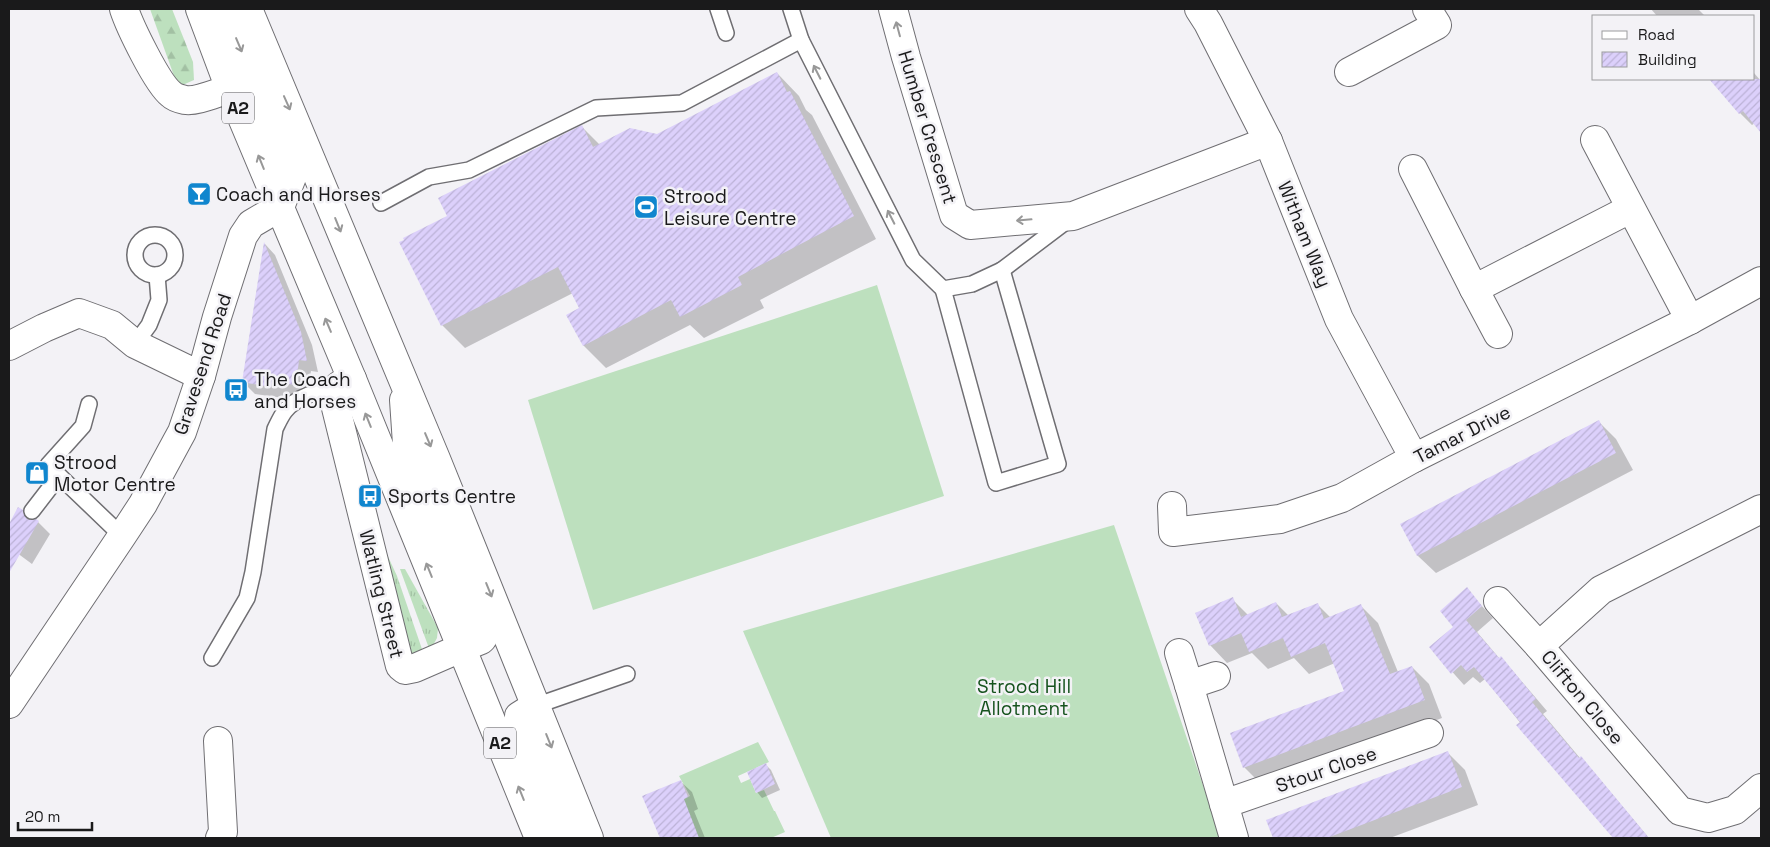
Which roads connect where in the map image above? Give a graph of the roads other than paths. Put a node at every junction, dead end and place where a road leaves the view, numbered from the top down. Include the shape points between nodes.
1 (124, 9) edge
2 (200, 9) edge
3 (224, 9) edge
4 (248, 9) edge
5 (718, 9) edge
6 (791, 9) edge
7 (893, 9) edge
8 (1199, 9) edge
9 (1427, 9) edge
10 (726, 33) dead end
11 (801, 40) junction
12 (1349, 72) dead end
13 (253, 81) junction
14 (1595, 140) dead end
15 (1268, 141) junction
16 (1413, 169) dead end
17 (381, 204) dead end
18 (280, 207) junction
19 (1630, 209) junction
20 (1073, 216) junction
21 (1002, 270) junction
22 (157, 275) dead end
23 (1761, 281) edge
24 (942, 289) junction
25 (1474, 289) junction
26 (1690, 320) junction
27 (1498, 334) dead end
28 (135, 344) junction
29 (9, 346) edge
30 (201, 376) junction
31 (404, 381) junction
32 (344, 383) junction
33 (89, 404) dead end
34 (1414, 458) junction
35 (59, 476) junction
36 (1172, 506) dead end
37 (1761, 509) edge
38 (32, 511) dead end
39 (122, 536) junction
40 (1498, 601) dead end
41 (1538, 646) junction
42 (461, 648) junction
43 (1179, 653) dead end
44 (212, 658) dead end
45 (628, 674) dead end
46 (1216, 676) dead end
47 (1190, 685) junction
48 (9, 704) edge
49 (535, 706) junction
50 (1429, 733) dead end
51 (218, 741) dead end
52 (1761, 788) edge
53 (1224, 804) junction
54 (220, 838) edge
55 (540, 838) edge
56 (562, 838) edge
57 (589, 838) edge
58 (1234, 838) edge

1 - 13 street via 150,63 172,95 191,100
2 - 13 street, A2
3 -> 13 street, A2
4 - 13 street, A2
5 - 10 lane
6 - 11 lane
20 -> 7 street, Humber Crescent via 970,225 954,215
8 - 15 street, Witham Way
9 - 12 street via 1437,25
11 - 17 lane via 682,103 596,108 469,170 429,177
24 -> 11 lane via 913,260
13 - 18 street, A2
13 -> 31 street, Watling Street / A2 via 320,180
14 - 19 street
15 - 20 street, Humber Crescent
15 - 34 street, Witham Way via 1339,319
16 - 25 street
18 - 30 street, Gravesend Road via 251,224 243,236
32 -> 18 street, Watling Street / A2
19 - 25 street
19 - 26 street
20 - 21 lane
21 - 24 lane via 972,284
21 - 24 lane via 1058,464 996,483
22 - 28 lane via 159,300 149,325
23 - 26 street, Tamar Drive
25 - 27 street
26 - 34 street, Tamar Drive
28 - 29 street via 112,325 80,313
28 - 30 street
30 - 39 street, Gravesend Road via 182,432
31 - 42 street, Watling Street via 408,444 484,632 481,640
31 -> 49 street, Watling Street / A2
42 -> 32 street, Watling Street / A2
32 - 42 street, Watling Street via 333,394 334,400 400,666 404,670 415,668
32 - 44 lane via 294,404 283,414 275,429 247,598
33 - 35 lane via 83,426 48,466
34 - 36 street, Tamar Drive via 1342,498 1280,519 1172,532
35 - 38 lane
35 - 39 lane
37 - 41 street, Clifton Close via 1601,590
39 - 48 street, Gravesend Road
40 - 41 street
41 - 52 street, Clifton Close via 1680,811 1708,818 1735,810
55 -> 42 street, Watling Street / A2
43 - 47 street
45 - 49 lane
46 - 47 street
47 - 53 street
49 - 56 street via 519,716 519,730
49 -> 57 street, Watling Street / A2
50 - 53 street, Stour Close
51 - 54 street
53 - 58 street

